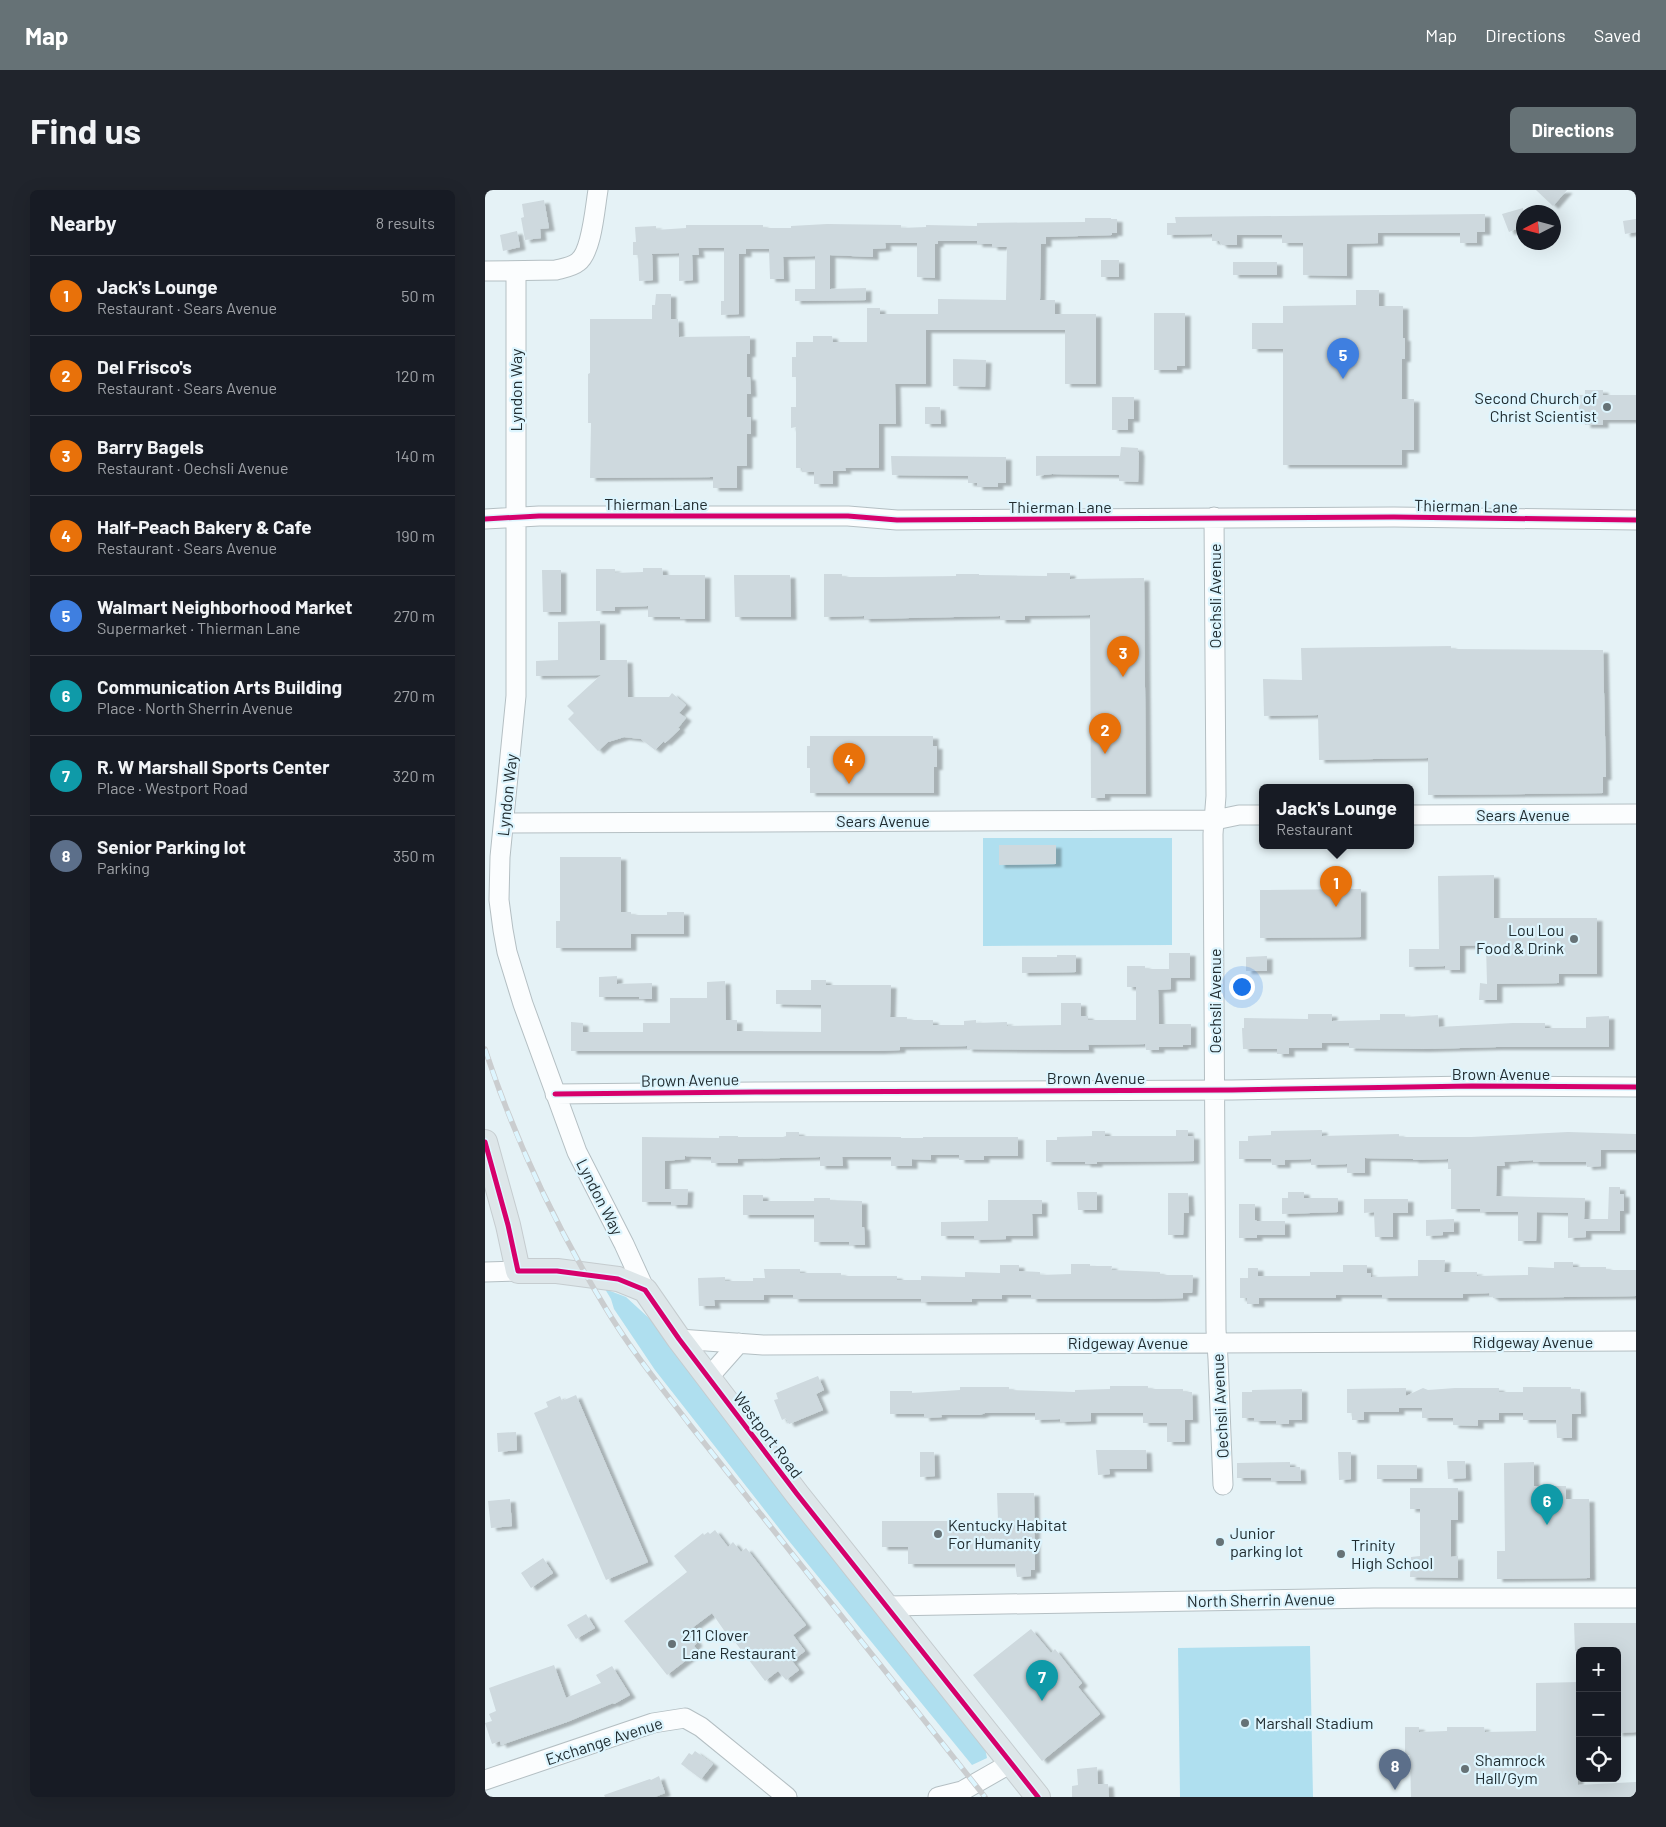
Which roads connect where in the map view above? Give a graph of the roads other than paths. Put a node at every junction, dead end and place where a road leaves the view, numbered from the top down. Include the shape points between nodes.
1 (598, 190) edge
2 (485, 271) edge
3 (516, 271) junction
4 (1215, 517) junction
5 (515, 518) junction
6 (485, 520) edge
7 (1636, 520) edge
8 (1636, 814) edge
9 (1259, 815) edge
10 (1414, 815) edge
11 (1215, 820) junction
12 (504, 823) junction
13 (1636, 1087) edge
14 (1215, 1090) junction
15 (555, 1094) junction
16 (485, 1142) edge
17 (518, 1271) junction
18 (485, 1272) edge
19 (645, 1290) junction
20 (679, 1339) junction
21 (1636, 1341) edge
22 (1216, 1342) junction
23 (739, 1343) junction
24 (708, 1378) junction
25 (1223, 1485) dead end
26 (1636, 1598) edge
27 (887, 1606) junction
28 (1011, 1763) junction
29 (485, 1780) edge
30 (787, 1797) edge
31 (938, 1797) edge
32 (1038, 1797) edge

1 - 3 street via 588,247 582,259 566,268
2 - 3 street
3 - 5 street, Lyndon Way
4 - 5 street, Thierman Lane via 950,520 848,516
4 - 7 street, Thierman Lane
4 - 11 street, Oechsli Avenue
5 - 6 street, Thierman Lane
5 - 12 street, Lyndon Way via 516,696
8 - 10 street, Sears Avenue
9 - 11 street, Sears Avenue
11 - 12 street, Sears Avenue
11 - 14 street, Oechsli Avenue
12 - 15 street, Lyndon Way via 499,900 507,952
13 - 14 street, Brown Avenue
14 - 15 street, Brown Avenue
14 - 22 street, Oechsli Avenue
15 - 19 street, Lyndon Way via 577,1152
16 - 17 main road
17 - 18 street
17 - 19 main road via 557,1271 618,1279
19 - 20 main road, Westport Road
20 - 23 street, Ridgeway Avenue
20 - 24 main road, Westport Road
21 - 22 street, Ridgeway Avenue
22 - 23 street, Ridgeway Avenue
22 - 25 street, Oechsli Avenue
23 - 24 street
24 - 27 main road, Westport Road
26 - 27 street, North Sherrin Avenue via 1374,1598
27 - 28 main road, Westport Road
28 - 31 street via 962,1791
28 - 32 main road, Westport Road
29 - 30 street, Exchange Avenue via 653,1723 685,1718 701,1727

